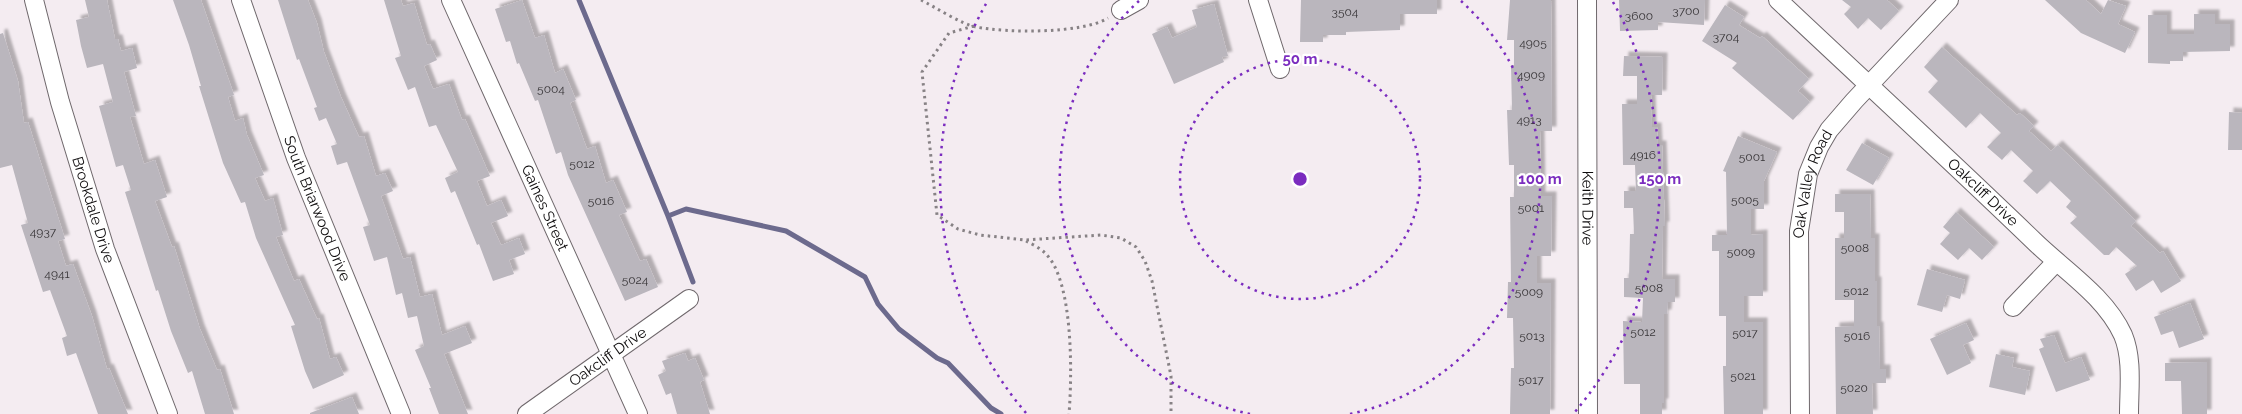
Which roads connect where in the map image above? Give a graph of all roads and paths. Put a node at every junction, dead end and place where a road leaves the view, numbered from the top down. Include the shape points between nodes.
1 (34, 0) edge
2 (241, 0) edge
3 (452, 0) edge
4 (921, 0) edge
5 (1139, 0) edge
6 (1258, 0) edge
7 (1587, 0) edge
8 (1778, 0) edge
9 (1948, 0) edge
10 (1122, 10) joint
11 (974, 26) junction
12 (1280, 68) dead end
13 (1869, 85) junction
14 (1025, 240) junction
15 (2056, 262) junction
16 (689, 299) dead end
17 (2012, 307) dead end
18 (611, 356) junction
19 (168, 414) edge
20 (401, 414) edge
21 (527, 414) edge
22 (638, 414) edge
23 (1069, 414) edge
24 (1170, 414) edge
25 (1588, 414) edge
26 (1800, 414) edge
27 (2129, 414) edge

1 - 19 street, Brookdale Drive via 60,102 105,249
2 - 20 street, South Briarwood Drive via 296,158
3 - 18 street, Gaines Street
4 - 11 path
5 - 10 street
6 - 12 street
7 - 25 street, Keith Drive
8 - 13 street, Oakcliff Drive
9 - 13 street, Oak Valley Road
10 - 11 path via 1101,23 1064,29 1021,31
11 - 14 path via 949,33 922,72 937,215 958,229
13 - 15 street, Oakcliff Drive
13 - 26 street, Oak Valley Road via 1830,130 1814,159 1804,191 1799,231
14 - 23 path via 1046,253 1060,276 1069,339
14 - 24 path via 1101,235 1122,238 1136,247 1146,261 1152,281 1171,376
15 - 17 street
15 - 27 street, Oakcliff Drive via 2103,304 2123,335 2129,366
16 - 18 street, Oakcliff Drive
18 - 21 street, Oakcliff Drive
18 - 22 street, Gaines Street

